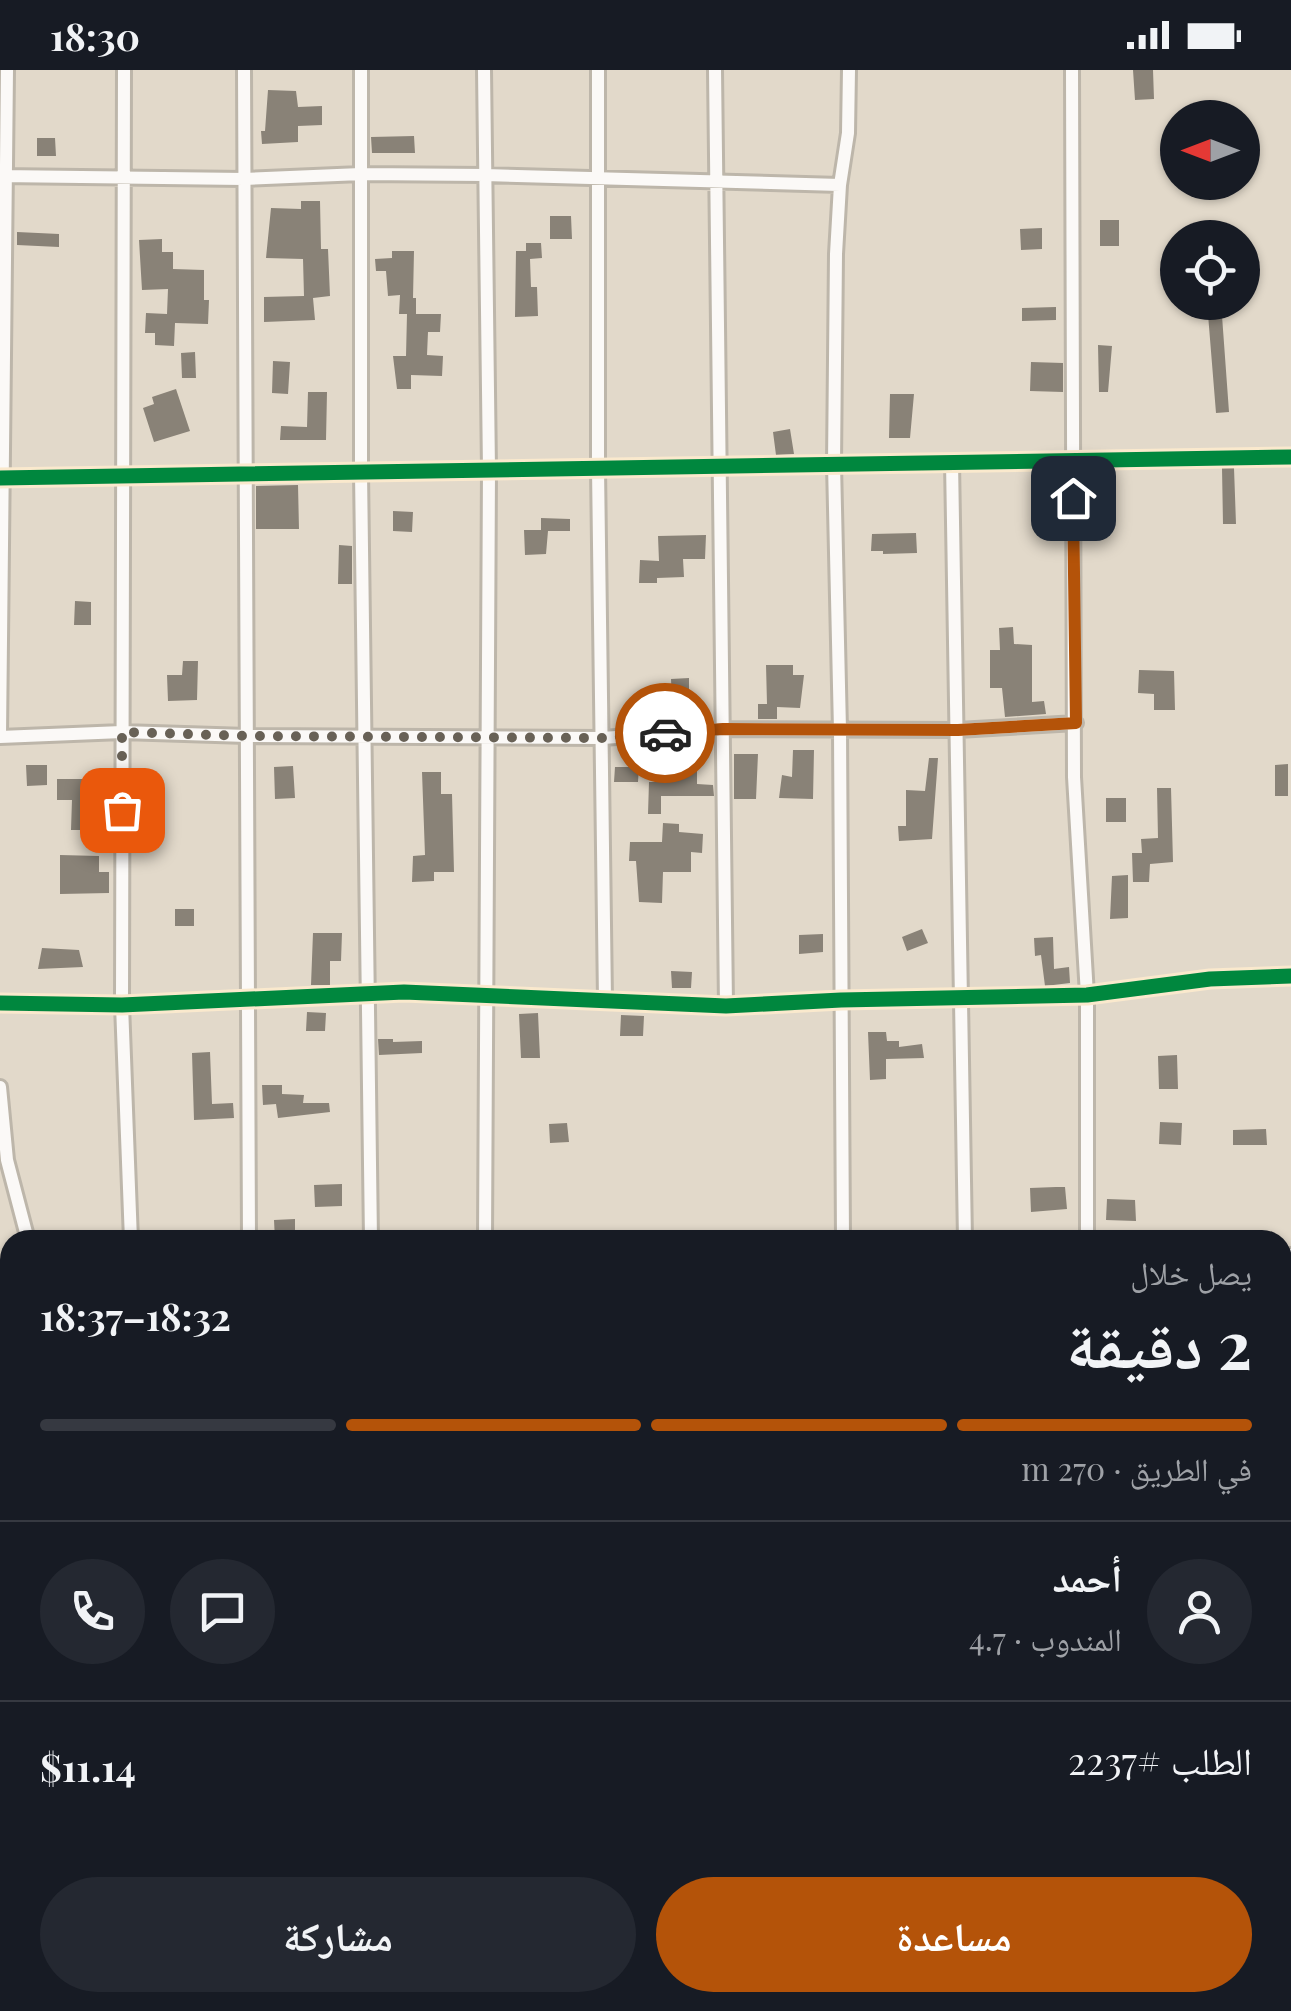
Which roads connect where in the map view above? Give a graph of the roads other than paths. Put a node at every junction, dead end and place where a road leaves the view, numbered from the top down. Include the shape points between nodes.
1 (7, 70) edge
2 (124, 70) edge
3 (244, 70) edge
4 (361, 70) edge
5 (484, 70) edge
6 (598, 70) edge
7 (715, 70) edge
8 (849, 70) edge
9 (1072, 70) edge
10 (361, 174) junction
11 (485, 175) junction
12 (3, 176) edge
13 (124, 178) junction
14 (244, 179) junction
15 (598, 179) junction
16 (716, 180) junction
17 (840, 185) junction
18 (1291, 457) edge
19 (1072, 461) junction
20 (952, 462) junction
21 (834, 464) junction
22 (719, 466) junction
23 (598, 468) junction
24 (488, 470) junction
25 (361, 472) junction
26 (246, 474) junction
27 (123, 476) junction
28 (2, 478) edge
29 (1076, 723) junction
30 (723, 729) junction
31 (840, 730) junction
32 (958, 730) junction
33 (122, 732) junction
34 (0, 736) edge
35 (247, 736) junction
36 (364, 736) junction
37 (485, 737) junction
38 (603, 738) junction
39 (1291, 976) edge
40 (366, 992) junction
41 (1087, 994) junction
42 (485, 995) junction
43 (963, 996) junction
44 (248, 999) junction
45 (604, 1000) junction
46 (841, 1000) junction
47 (0, 1003) edge
48 (122, 1005) junction
49 (726, 1006) junction
50 (0, 1087) edge
51 (25, 1230) edge
52 (131, 1230) edge
53 (249, 1230) edge
54 (372, 1230) edge
55 (485, 1230) edge
56 (843, 1230) edge
57 (965, 1230) edge
58 (1086, 1230) edge

1 - 12 street
2 - 13 street
3 - 14 street
4 - 10 street
5 - 11 street
6 - 15 street
7 - 16 street
8 - 17 street
9 - 19 street
10 - 11 street
10 - 14 street
10 - 25 street
11 - 15 street
11 - 24 street
12 - 13 street
12 - 28 street
13 - 14 street
13 - 27 street
14 - 26 street
15 - 16 street
15 - 23 street
16 - 17 street
16 - 22 street
17 - 21 street
18 - 19 street
19 - 20 street
19 - 29 street
20 - 21 street
20 - 32 street
21 - 22 street
21 - 31 street
22 - 23 street
22 - 30 street
23 - 24 street
23 - 38 street
24 - 25 street
24 - 37 street
25 - 26 street
25 - 36 street
26 - 27 street
26 - 35 street
27 - 28 street
27 - 33 street
28 - 34 street
29 - 32 street
29 - 41 street
30 - 31 street
30 - 38 street
30 - 49 street
31 - 32 street
31 - 46 street
32 - 43 street
33 - 34 street
33 - 35 street
33 - 48 street
35 - 36 street
35 - 44 street
36 - 37 street
36 - 40 street
37 - 38 street
37 - 42 street
38 - 45 street
39 - 41 street
40 - 42 street
40 - 44 street
40 - 54 street
41 - 43 street
41 - 58 street
42 - 45 street
42 - 55 street
43 - 46 street
43 - 57 street
44 - 48 street
44 - 53 street
45 - 49 street
46 - 49 street
46 - 56 street
47 - 48 street
48 - 52 street
50 - 51 street via 7,1160

